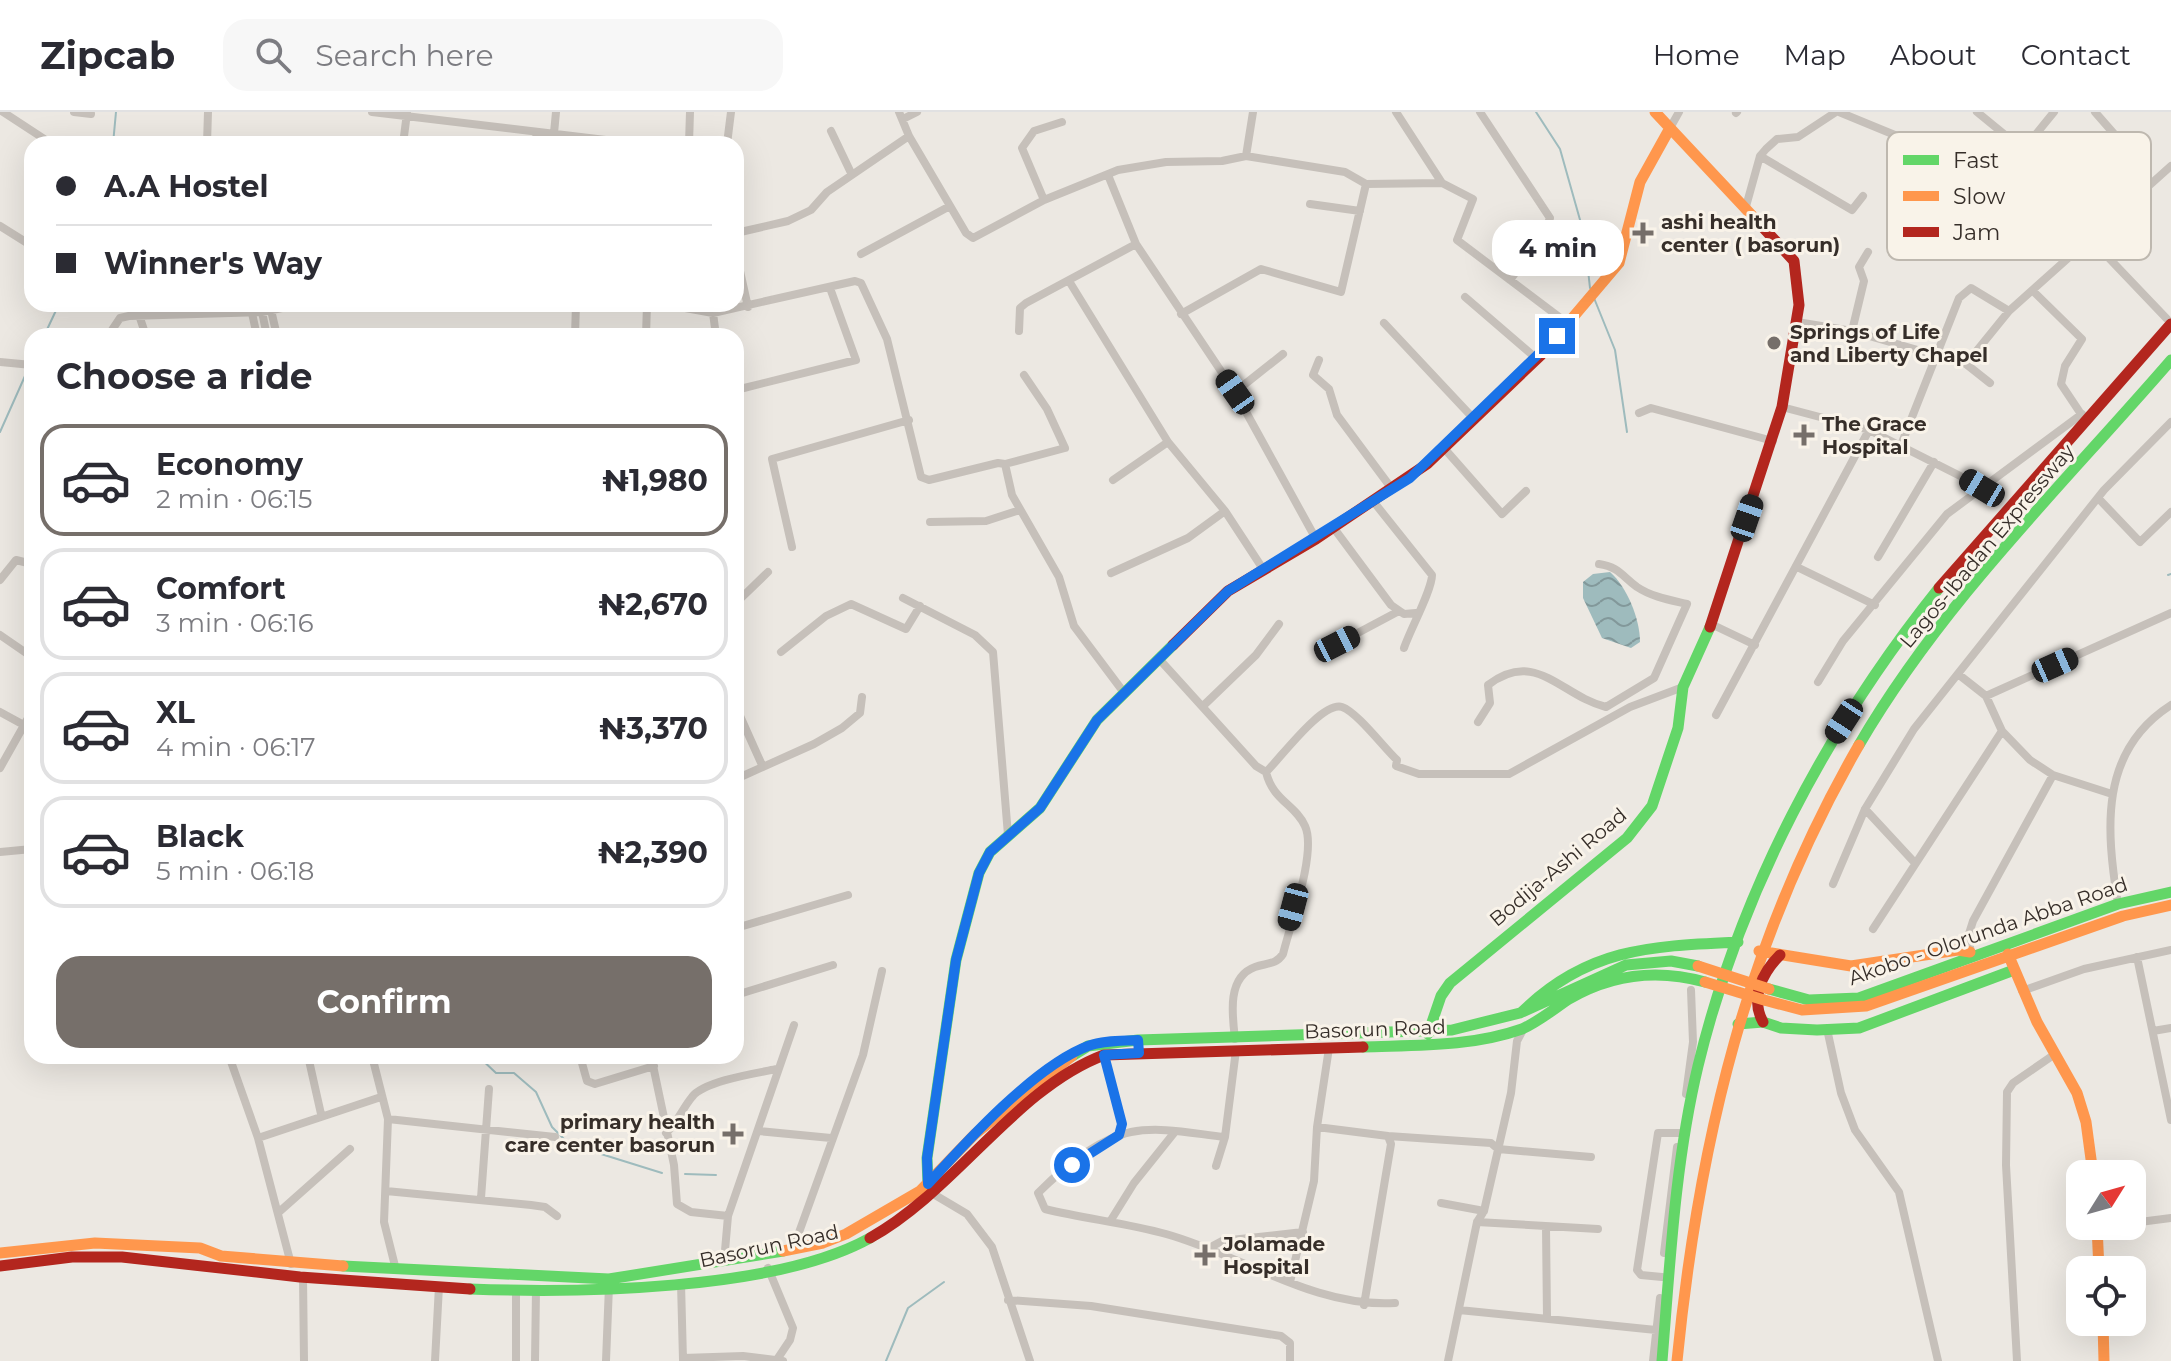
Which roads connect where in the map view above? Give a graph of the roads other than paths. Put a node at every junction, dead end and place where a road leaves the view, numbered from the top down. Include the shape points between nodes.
1 (3, 112) edge
2 (74, 112) edge
3 (208, 112) edge
4 (372, 112) edge
5 (483, 112) edge
6 (556, 112) edge
7 (690, 112) edge
8 (731, 112) edge
9 (917, 112) edge
10 (1253, 112) edge
11 (1396, 112) edge
12 (1480, 112) edge
13 (1655, 112) edge
14 (1679, 112) edge
15 (1838, 112) edge
16 (1977, 112) edge
17 (2054, 112) edge
18 (2095, 112) edge
19 (91, 114) dead end
20 (407, 114) edge
21 (901, 116) edge
22 (1062, 122) dead end
23 (481, 123) junction
24 (1670, 128) junction
25 (831, 131) dead end
26 (537, 132) junction
27 (1887, 132) edge
28 (2001, 132) edge
29 (2038, 132) edge
30 (2112, 132) edge
31 (554, 133) junction
32 (40, 136) edge
33 (207, 136) edge
34 (404, 136) edge
35 (536, 136) edge
36 (577, 136) edge
37 (689, 136) edge
38 (728, 136) edge
39 (909, 136) junction
40 (1246, 156) junction
41 (1760, 156) junction
42 (2171, 166) edge
43 (852, 175) junction
44 (1108, 175) junction
45 (1442, 183) junction
46 (1366, 184) junction
47 (2151, 184) edge
48 (1863, 196) dead end
49 (1044, 200) junction
50 (1310, 204) dead end
51 (950, 206) junction
52 (1745, 210) junction
53 (1360, 211) junction
54 (0, 226) edge
55 (744, 231) edge
56 (24, 241) edge
57 (1136, 244) junction
58 (1868, 252) dead end
59 (861, 254) dead end
60 (2067, 260) edge
61 (2111, 260) edge
62 (1510, 280) junction
63 (1069, 281) junction
64 (830, 288) junction
65 (744, 289) edge
66 (2033, 291) junction
67 (1465, 297) dead end
68 (748, 307) junction
69 (744, 308) edge
70 (2009, 311) junction
71 (187, 312) edge
72 (707, 312) edge
73 (719, 312) edge
74 (713, 313) junction
75 (1181, 314) junction
76 (139, 315) junction
77 (2170, 319) edge
78 (1797, 322) junction
79 (1384, 323) dead end
80 (1567, 323) junction
81 (113, 328) edge
82 (143, 328) edge
83 (715, 328) edge
84 (1019, 331) dead end
85 (1852, 331) junction
86 (1283, 354) dead end
87 (1935, 356) junction
88 (1537, 359) junction
89 (1319, 360) dead end
90 (0, 362) edge
91 (24, 364) edge
92 (1966, 364) junction
93 (2168, 368) edge
94 (1024, 375) dead end
95 (1990, 383) dead end
96 (744, 388) edge
97 (1235, 392) junction
98 (1782, 407) junction
99 (1639, 413) dead end
100 (2081, 414) junction
101 (1474, 419) junction
102 (909, 420) junction
103 (2171, 422) edge
104 (1869, 430) junction
105 (1168, 442) junction
106 (1773, 442) junction
107 (1901, 445) junction
108 (1443, 447) junction
109 (1934, 462) junction
110 (1005, 464) junction
111 (1113, 480) dead end
112 (1984, 488) junction
113 (1392, 489) junction
114 (1526, 491) dead end
115 (2099, 499) junction
116 (1373, 501) junction
117 (1020, 510) junction
118 (1225, 511) junction
119 (2171, 512) edge
120 (930, 522) dead end
121 (1333, 527) junction
122 (1316, 539) junction
123 (792, 547) dead end
124 (1878, 557) dead end
125 (24, 562) edge
126 (1599, 564) dead end
127 (1797, 567) junction
128 (1263, 569) junction
129 (768, 572) dead end
130 (1111, 573) dead end
131 (0, 580) edge
132 (744, 595) edge
133 (903, 598) dead end
134 (1875, 605) junction
135 (920, 606) junction
136 (1399, 611) junction
137 (1416, 613) junction
138 (2171, 613) edge
139 (1279, 624) dead end
140 (1711, 624) junction
141 (0, 635) edge
142 (1337, 644) dead end
143 (1755, 645) junction
144 (1404, 648) dead end
145 (24, 652) edge
146 (781, 652) dead end
147 (1160, 660) junction
148 (1958, 674) junction
149 (1818, 682) dead end
150 (1683, 687) junction
151 (1125, 694) junction
152 (1986, 696) junction
153 (862, 697) dead end
154 (2171, 705) edge
155 (1203, 706) junction
156 (0, 712) edge
157 (1716, 715) dead end
158 (24, 721) edge
159 (1478, 722) dead end
160 (22, 724) junction
161 (744, 725) edge
162 (2002, 731) junction
163 (762, 765) junction
164 (0, 768) edge
165 (1266, 772) junction
166 (744, 775) edge
167 (2053, 775) junction
168 (2112, 794) junction
169 (1865, 809) junction
170 (1008, 835) junction
171 (24, 850) edge
172 (0, 852) edge
173 (1915, 863) junction
174 (1833, 884) dead end
175 (2171, 892) edge
176 (848, 895) dead end
177 (2118, 904) junction
178 (2171, 905) edge
179 (744, 926) edge
180 (1873, 929) dead end
181 (1738, 942) junction
182 (2171, 950) edge
183 (1759, 951) junction
184 (1976, 953) junction
185 (2008, 954) junction
186 (1780, 955) junction
187 (2137, 957) junction
188 (833, 965) dead end
189 (2014, 970) junction
190 (882, 971) dead end
191 (1691, 990) dead end
192 (2022, 991) junction
193 (744, 993) edge
194 (1766, 994) junction
195 (1522, 1012) junction
196 (1763, 1022) junction
197 (1738, 1024) junction
198 (794, 1025) dead end
199 (1524, 1028) junction
200 (2171, 1028) edge
201 (1827, 1029) junction
202 (2153, 1031) junction
203 (1428, 1034) junction
204 (1235, 1044) junction
205 (1139, 1046) junction
206 (1329, 1048) junction
207 (2055, 1054) junction
208 (1104, 1055) junction
209 (232, 1064) edge
210 (310, 1064) edge
211 (374, 1064) edge
212 (582, 1064) edge
213 (654, 1066) joint
214 (777, 1069) junction
215 (489, 1089) dead end
216 (381, 1097) junction
217 (321, 1114) junction
218 (388, 1119) junction
219 (2171, 1120) edge
220 (1317, 1127) junction
221 (487, 1130) junction
222 (758, 1131) junction
223 (666, 1133) junction
224 (1174, 1133) junction
225 (1679, 1133) junction
226 (1119, 1135) junction
227 (1388, 1136) junction
228 (555, 1137) dead end
229 (1225, 1137) junction
230 (258, 1138) junction
231 (831, 1138) junction
232 (350, 1149) dead end
233 (1498, 1149) junction
234 (1591, 1157) dead end
235 (2091, 1160) edge
236 (1216, 1166) dead end
237 (928, 1184) junction
238 (386, 1191) junction
239 (935, 1195) junction
240 (481, 1198) junction
241 (1441, 1203) dead end
242 (1484, 1211) junction
243 (279, 1212) junction
244 (557, 1216) dead end
245 (728, 1216) junction
246 (2171, 1218) edge
247 (1111, 1220) junction
248 (2146, 1221) edge
249 (1477, 1222) junction
250 (1546, 1227) junction
251 (1598, 1229) dead end
252 (1303, 1232) junction
253 (793, 1249) junction
254 (1207, 1249) junction
255 (0, 1253) edge
256 (724, 1262) junction
257 (291, 1264) junction
258 (0, 1266) edge
259 (768, 1267) junction
260 (396, 1270) junction
261 (303, 1277) junction
262 (1662, 1277) junction
263 (1290, 1282) junction
264 (681, 1283) junction
265 (439, 1285) junction
266 (609, 1285) junction
267 (516, 1289) junction
268 (536, 1290) junction
269 (1008, 1300) junction
270 (1395, 1303) dead end
271 (1364, 1305) junction
272 (1459, 1310) junction
273 (1547, 1318) junction
274 (1656, 1330) junction
275 (2103, 1336) edge
276 (683, 1359) edge
277 (781, 1360) edge
278 (304, 1361) edge
279 (435, 1361) edge
280 (516, 1361) edge
281 (535, 1361) edge
282 (606, 1361) edge
283 (1030, 1361) edge
284 (1290, 1361) edge
285 (1448, 1361) edge
286 (1653, 1361) edge
287 (1662, 1361) edge
288 (1677, 1361) edge
289 (1938, 1361) edge
290 (2017, 1361) edge
291 (2104, 1361) edge

1 - 32 street
2 - 19 street
3 - 33 street
4 - 20 street
5 - 23 street
6 - 31 street
7 - 37 street
8 - 38 street
9 - 21 street
10 - 40 street
11 - 45 street
12 - 62 street via 1550,215 1544,234
13 - 24 main road, Bodija-Ashi Road
14 - 24 street
15 - 27 street
15 - 41 street via 1798,137 1777,139
16 - 28 street
17 - 29 street
18 - 30 street
20 - 23 street
20 - 34 street
21 - 39 street
22 - 49 street via 1034,131 1022,148
23 - 26 street
24 - 52 main road, Bodija-Ashi Road
24 - 80 main road via 1640,182 1626,247
25 - 43 street
26 - 31 street
26 - 35 street
31 - 36 street
39 - 43 street
39 - 51 street
40 - 44 street via 1150,163
40 - 46 street via 1345,172
41 - 48 street via 1852,210
41 - 52 street
42 - 47 street
43 - 55 street via 811,210
44 - 49 street
44 - 57 street
45 - 46 street
45 - 62 street via 1474,202 1457,240
46 - 53 street
49 - 51 street via 977,239 966,233
50 - 53 street
51 - 59 street
52 - 78 main road, Bodija-Ashi Road via 1794,261 1800,292
53 - 75 street via 1341,292 1261,269
54 - 56 street
57 - 63 street
57 - 75 street
58 - 85 street via 1859,267 1864,281
60 - 66 street
61 - 77 street
62 - 80 street
63 - 84 street via 1020,308
63 - 105 street
64 - 68 street
64 - 96 street via 856,360
64 - 102 street via 855,281 866,288 887,339
65 - 68 street
66 - 70 street
66 - 100 street via 2082,339 2061,384
67 - 88 street
68 - 69 street
70 - 87 street via 1979,291 1965,290
70 - 92 street
71 - 76 street
72 - 74 street
73 - 74 street
74 - 83 street
75 - 97 street
76 - 81 street via 120,318
76 - 82 street
77 - 100 street
77 - 181 main road, Lagos-Ibadan Expressway via 1975,545 1878,668 1817,766
78 - 85 street
78 - 98 main road, Bodija-Ashi Road
79 - 101 street
80 - 88 main road
85 - 87 street
86 - 97 street
87 - 92 street
87 - 107 street
88 - 101 main road
89 - 113 street via 1313,375 1329,389 1337,415
90 - 91 street
92 - 95 street
93 - 183 main road, Lagos-Ibadan Expressway via 1956,604 1896,684 1844,765
94 - 110 street via 1065,448
97 - 122 street
98 - 104 street
98 - 106 main road, Bodija-Ashi Road
99 - 106 street via 1651,408
100 - 112 street
101 - 108 main road
102 - 110 street via 924,479
102 - 123 street via 775,456
103 - 115 street
104 - 107 street
104 - 127 street
105 - 111 street
105 - 118 street
106 - 140 main road, Bodija-Ashi Road
107 - 109 street
108 - 113 main road
108 - 114 street via 1502,514
109 - 112 street
109 - 124 street
110 - 117 street
112 - 134 street via 1947,514
113 - 116 main road
115 - 119 street via 2140,542
115 - 148 street
116 - 121 main road
116 - 137 street via 1432,575
117 - 120 street via 986,521
117 - 151 street via 1059,577 1074,626
118 - 128 street
118 - 130 street via 1188,538
121 - 122 main road
121 - 136 street
122 - 128 main road
125 - 131 street via 16,560
126 - 159 street via 1617,567 1638,587 1661,598 1687,604 1654,678 1606,707 1589,703 1542,674 1504,673 1488,685 1490,703
127 - 134 street
127 - 143 street
128 - 147 main road via 1228,591
129 - 132 street
133 - 135 street
134 - 149 street via 1843,641
135 - 146 street via 906,629 851,604
135 - 170 street via 975,635 993,652
136 - 137 street
136 - 142 street
137 - 144 street
138 - 152 street
139 - 155 street via 1256,655
140 - 143 street
140 - 150 main road, Bodija-Ashi Road
141 - 145 street
143 - 157 street
147 - 151 main road
147 - 155 street
148 - 152 street
148 - 169 street via 1914,729
150 - 165 street via 1630,707 1517,772 1500,775 1419,774 1396,766 1397,760 1369,731 1337,706 1320,714
150 - 203 main road, Bodija-Ashi Road via 1671,755 1641,822 1459,974 1441,996
151 - 170 main road via 1097,720 1040,808
152 - 162 street
153 - 163 street via 860,713 842,728
154 - 168 street via 2137,731
155 - 165 street
156 - 160 street
158 - 160 street
160 - 164 street
161 - 163 street
162 - 167 street
162 - 173 street
163 - 166 street
165 - 204 street via 1278,799 1305,826 1309,855 1283,954 1276,962 1241,974 1235,983
167 - 168 street
167 - 184 street via 1973,921 1968,937
168 - 177 street via 2108,836
169 - 173 street
169 - 174 street
170 - 237 main road via 979,873 956,960 937,1074
171 - 172 street
173 - 180 street
175 - 177 main road, Akobo - Olorunda Abba Road
176 - 179 street
177 - 184 main road, Akobo - Olorunda Abba Road
178 - 185 main road, Akobo - Olorunda Abba Road
181 - 195 main road via 1617,952 1567,973 1540,991
181 - 287 main road, Lagos-Ibadan Expressway via 1705,1045 1689,1119
182 - 187 street
183 - 186 main road
183 - 197 main road, Lagos-Ibadan Expressway
184 - 186 main road via 1958,950 1851,966
184 - 194 main road, Akobo - Olorunda Abba Road via 1859,998 1809,1000
185 - 189 main road
185 - 194 main road, Akobo - Olorunda Abba Road via 1866,1006 1802,1010
186 - 196 main road via 1762,977 1756,1008
187 - 192 street
187 - 202 street
188 - 193 street
189 - 192 main road
189 - 201 main road via 1859,1028
190 - 231 street via 863,1055
191 - 225 street via 1691,1064
192 - 207 main road
194 - 195 main road, Basorun Road, bridge via 1698,966 1651,959 1590,976
194 - 199 main road, Basorun Road, bridge via 1677,974 1627,975 1573,997
195 - 203 main road, Basorun Road
196 - 197 main road
196 - 201 main road via 1781,1028
197 - 288 main road, Lagos-Ibadan Expressway via 1708,1143
198 - 214 street
199 - 206 main road, Basorun Road via 1444,1046
199 - 233 street via 1517,1041
200 - 202 street
201 - 289 street via 1855,1130 1899,1192
202 - 219 street
203 - 204 main road, Basorun Road
204 - 205 main road, Basorun Road
204 - 206 main road, Basorun Road
204 - 229 street
205 - 208 main road, Basorun Road
205 - 237 main road, Basorun Road via 1088,1046 1055,1067 975,1134
206 - 220 street
207 - 235 main road via 2082,1107
207 - 290 street via 2007,1092
208 - 226 street via 1122,1124
208 - 239 main road, Basorun Road via 1084,1063 1020,1111
209 - 230 street
210 - 217 street
211 - 216 street
212 - 213 street via 587,1081 595,1084
213 - 223 street
214 - 222 street
214 - 223 street via 704,1088
215 - 221 street
216 - 217 street
216 - 218 street
217 - 230 street
218 - 221 street
218 - 238 street
220 - 227 street
220 - 252 street via 1314,1181
221 - 228 street
221 - 240 street
222 - 231 street
222 - 245 street
223 - 245 street via 680,1207
224 - 226 street
224 - 229 street
224 - 247 street
225 - 262 street
225 - 262 street via 1658,1133 1637,1270
226 - 247 street via 1038,1193 1045,1209
227 - 233 street via 1491,1143
227 - 271 street via 1387,1173
229 - 236 street
230 - 243 street
231 - 253 street
232 - 243 street
233 - 234 street
233 - 242 street
237 - 253 main road, Basorun Road via 835,1239
238 - 240 street
238 - 260 street via 384,1222
239 - 259 main road, Basorun Road via 840,1252
239 - 269 street via 967,1214 985,1236
240 - 244 street via 545,1207
241 - 242 street
242 - 249 street
243 - 257 street
245 - 256 street
246 - 248 street
247 - 254 street
249 - 250 street
249 - 272 street
250 - 251 street
250 - 273 street
252 - 254 street via 1222,1241
252 - 263 street
253 - 256 main road, Basorun Road
254 - 263 street
255 - 257 main road, Basorun Road via 95,1243 200,1248 221,1256
256 - 266 main road, Basorun Road
257 - 260 main road, Basorun Road
258 - 261 main road, Basorun Road via 96,1256
259 - 264 main road, Basorun Road
259 - 277 street via 793,1328
260 - 266 main road, Basorun Road
261 - 265 main road, Basorun Road
261 - 278 street
262 - 274 street
263 - 271 street
264 - 266 main road, Basorun Road
264 - 276 street
265 - 267 main road, Basorun Road
265 - 279 street
266 - 268 main road, Basorun Road
266 - 282 street
267 - 268 main road, Basorun Road
267 - 280 street
268 - 281 street
269 - 283 street
269 - 284 street via 1091,1306 1281,1336 1290,1343
270 - 271 street
272 - 273 street
272 - 285 street
273 - 274 street
274 - 286 street
275 - 291 main road
276 - 277 street

